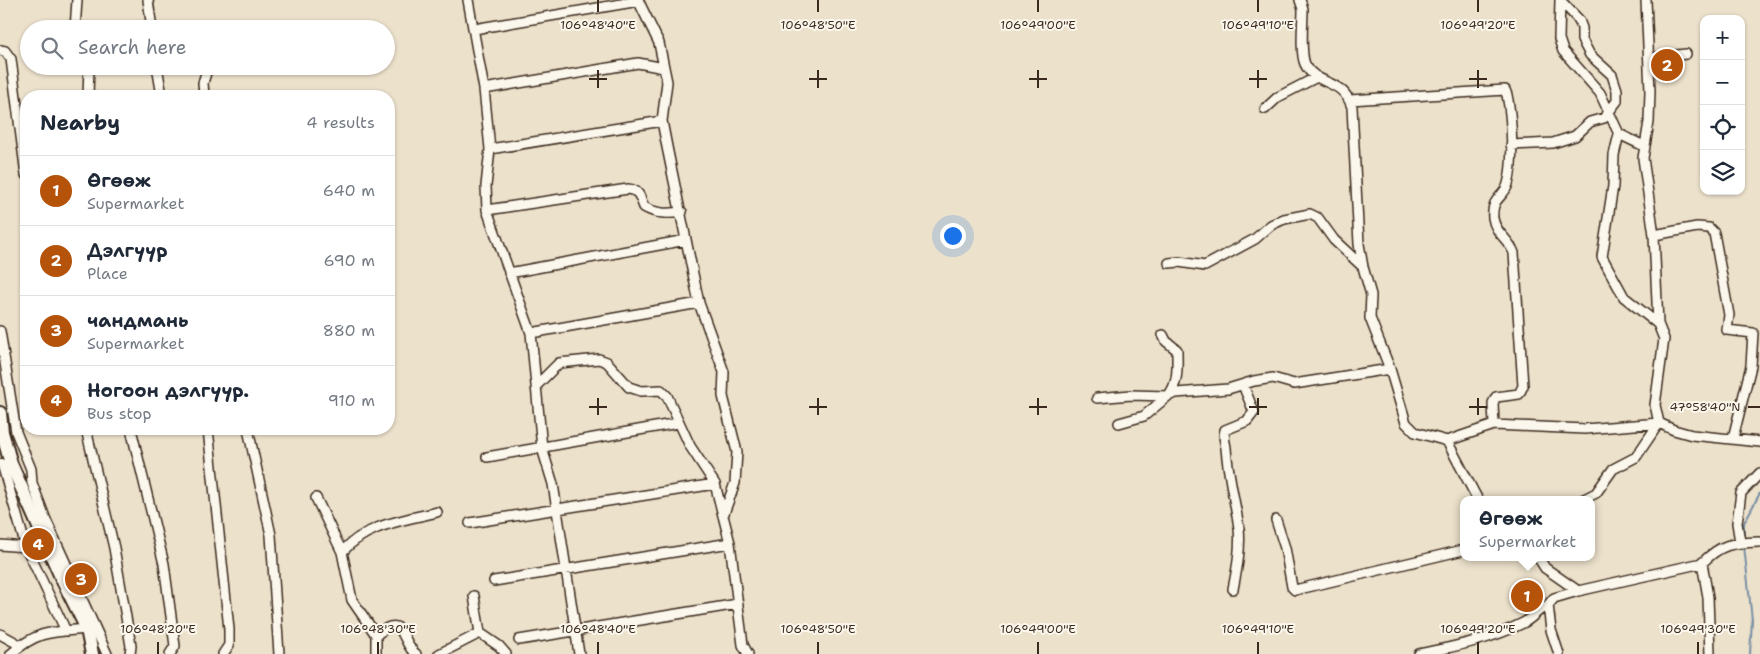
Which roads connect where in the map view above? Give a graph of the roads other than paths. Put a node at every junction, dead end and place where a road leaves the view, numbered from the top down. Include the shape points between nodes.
1 (77, 0) edge
2 (148, 0) edge
3 (468, 0) edge
4 (1300, 0) edge
5 (1560, 0) edge
6 (1646, 0) edge
7 (639, 1) edge
8 (76, 20) edge
9 (151, 20) edge
10 (474, 29) junction
11 (0, 50) edge
12 (1686, 54) dead end
13 (1649, 58) junction
14 (664, 68) junction
15 (89, 75) edge
16 (158, 75) edge
17 (205, 75) edge
18 (1315, 78) junction
19 (484, 89) junction
20 (88, 90) edge
21 (161, 90) edge
22 (204, 90) edge
23 (1350, 100) junction
24 (1265, 109) dead end
25 (1608, 112) junction
26 (662, 121) junction
27 (20, 125) edge
28 (1619, 134) junction
29 (1511, 145) junction
30 (1644, 146) junction
31 (490, 149) junction
32 (487, 210) junction
33 (682, 212) junction
34 (1654, 235) junction
35 (686, 240) junction
36 (1170, 263) dead end
37 (1363, 267) junction
38 (509, 273) junction
39 (699, 304) junction
40 (1658, 324) junction
41 (0, 331) edge
42 (530, 333) junction
43 (1757, 333) edge
44 (1163, 335) dead end
45 (1390, 369) junction
46 (537, 385) junction
47 (1243, 385) junction
48 (1168, 396) junction
49 (1097, 398) dead end
50 (0, 413) edge
51 (1658, 422) junction
52 (678, 423) junction
53 (1119, 423) dead end
54 (1494, 425) junction
55 (2, 432) junction
56 (16, 432) junction
57 (87, 435) edge
58 (132, 435) edge
59 (209, 435) edge
60 (249, 435) edge
61 (1733, 438) junction
62 (1447, 441) junction
63 (1760, 442) edge
64 (542, 448) junction
65 (487, 457) dead end
66 (4, 464) edge
67 (1760, 473) edge
68 (715, 484) junction
69 (1476, 496) edge
70 (1590, 496) edge
71 (316, 498) dead end
72 (556, 508) junction
73 (437, 512) dead end
74 (723, 516) junction
75 (1276, 520) dead end
76 (470, 523) dead end
77 (1740, 542) junction
78 (1760, 542) edge
79 (730, 543) junction
80 (0, 544) edge
81 (26, 547) junction
82 (1460, 551) edge
83 (342, 552) junction
84 (1541, 561) edge
85 (1546, 561) edge
86 (1702, 563) junction
87 (1545, 568) junction
88 (566, 569) junction
89 (66, 577) junction
90 (494, 581) dead end
91 (1233, 588) dead end
92 (1578, 591) junction
93 (474, 596) dead end
94 (738, 604) junction
95 (1548, 605) junction
96 (87, 629) junction
97 (575, 630) junction
98 (66, 631) junction
99 (480, 633) junction
100 (0, 634) edge
101 (376, 635) junction
102 (520, 640) dead end
103 (20, 645) junction
104 (11, 654) edge
105 (92, 654) edge
106 (107, 654) edge
107 (130, 654) edge
108 (170, 654) edge
109 (223, 654) edge
110 (279, 654) edge
111 (376, 654) edge
112 (416, 654) edge
113 (439, 654) edge
114 (506, 654) edge
115 (579, 654) edge
116 (748, 654) edge
117 (1419, 654) edge
118 (1559, 654) edge
119 (1710, 654) edge

1 - 8 street
2 - 9 street
3 - 10 street
4 - 18 street via 1304,62
5 - 25 street via 1559,39 1563,51 1593,84
5 - 25 street via 1579,20 1582,40 1590,54 1612,75 1617,101
6 - 13 street
7 - 10 street
7 - 14 street via 659,43
10 - 19 street
11 - 27 street via 12,59
12 - 13 street
13 - 30 street via 1649,122
14 - 19 street via 638,63
14 - 26 street via 667,82
15 - 20 street
16 - 21 street
17 - 22 street
18 - 23 street via 1337,86
18 - 24 street via 1278,97
19 - 31 street
23 - 29 street via 1505,90 1509,102
23 - 37 street
25 - 28 street
25 - 29 street via 1575,136 1553,143
26 - 31 street
26 - 33 street
28 - 30 street
28 - 40 street via 1602,257 1624,298
29 - 54 street via 1508,184 1497,197 1493,216 1495,228 1511,244 1514,254 1523,386 1519,394 1496,397
30 - 34 street
31 - 32 street
32 - 33 street via 635,189 644,207 650,211
32 - 38 street
33 - 35 street
34 - 40 street
34 - 43 street via 1709,228 1714,233 1729,315 1727,330
35 - 38 street
35 - 39 street
36 - 37 street via 1206,266 1255,239 1271,225 1310,214 1318,218 1334,240
37 - 45 street via 1371,295 1370,318
38 - 42 street
39 - 42 street
39 - 74 street via 724,372 723,396 737,452 735,483
40 - 51 street via 1664,339 1655,405
41 - 56 street
42 - 46 street
43 - 61 street
44 - 48 street via 1177,350 1177,379
45 - 47 street via 1294,384 1273,378
45 - 62 street via 1410,430
46 - 52 street via 559,363 599,359 607,362 629,387 641,391 661,390 667,396
46 - 64 street
47 - 48 street
47 - 91 street via 1254,412 1248,421 1225,430 1223,438 1239,529 1239,566
48 - 49 street
48 - 53 street via 1144,416
50 - 55 main road
51 - 54 street via 1585,430
51 - 61 street via 1692,435
51 - 70 street via 1636,457 1613,469 1596,493
52 - 64 street
52 - 68 street
54 - 62 street
55 - 56 street
55 - 66 main road
56 - 89 street
57 - 107 street via 114,548
58 - 108 street via 164,564 175,646
59 - 109 street via 229,628 229,645
60 - 110 street via 271,535
61 - 63 street
62 - 69 street
64 - 65 street
64 - 72 street via 553,484
66 - 81 street
66 - 89 main road
67 - 77 street via 1741,494 1737,523
68 - 72 street
68 - 74 street
71 - 83 street
72 - 76 street
72 - 88 street
73 - 83 street via 375,527
74 - 79 street
75 - 82 street via 1295,590
77 - 78 street
77 - 86 street via 1715,550
79 - 88 street
79 - 94 street
80 - 81 street
81 - 98 street
83 - 101 street via 352,600
84 - 87 street
85 - 87 street
86 - 92 street
86 - 119 street via 1708,597
87 - 92 street
88 - 90 street
88 - 97 street
89 - 96 main road
89 - 106 street
92 - 95 street via 1554,598
93 - 99 street
94 - 97 street
94 - 116 street via 743,645
95 - 117 street via 1522,624
95 - 118 street via 1550,630
96 - 98 street
96 - 105 main road
97 - 102 street
97 - 115 street
98 - 103 street via 44,633
99 - 113 street
99 - 114 street
100 - 103 street
101 - 111 street
101 - 112 street via 383,629 398,628
103 - 104 street

